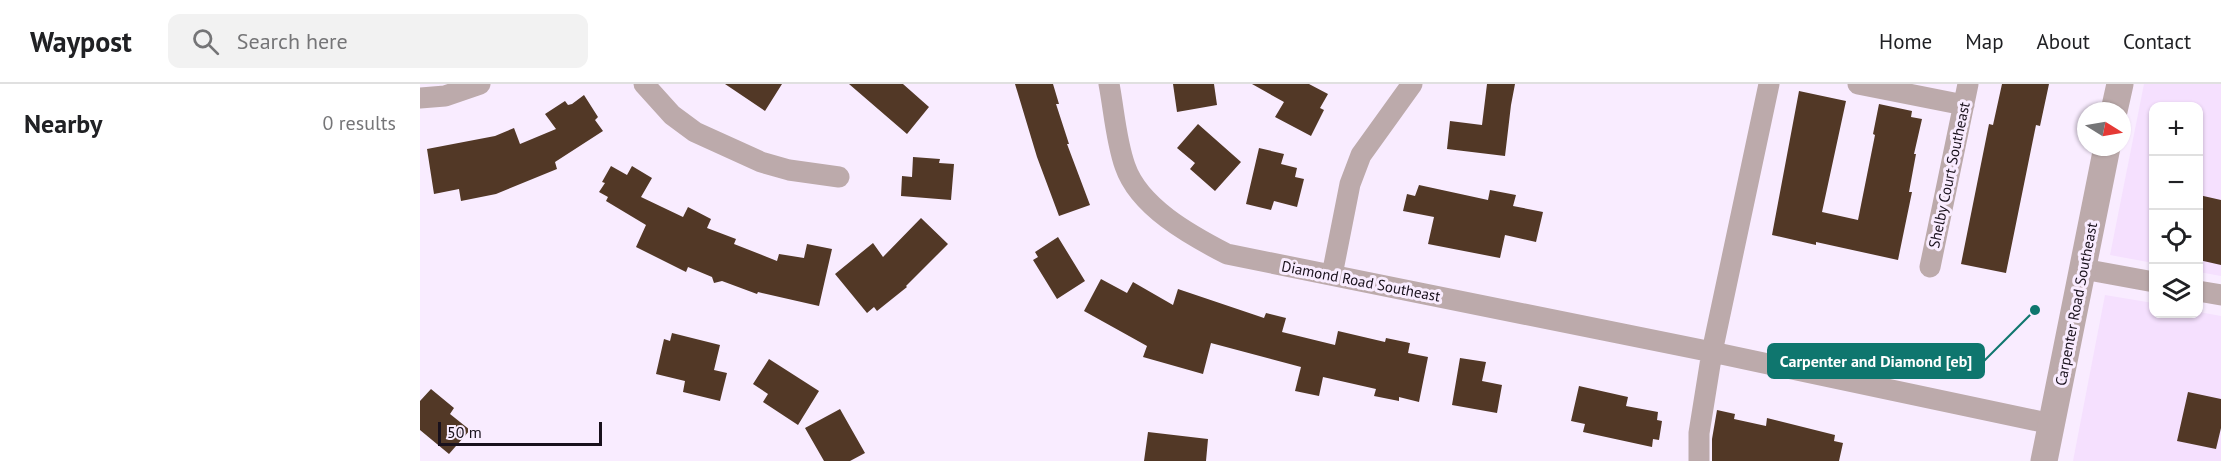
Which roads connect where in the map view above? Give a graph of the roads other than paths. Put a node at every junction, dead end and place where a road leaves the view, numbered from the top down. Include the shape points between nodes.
1 (480, 84) edge
2 (644, 84) edge
3 (1109, 84) edge
4 (1412, 84) edge
5 (1769, 84) edge
6 (1858, 84) edge
7 (2120, 84) edge
8 (1966, 94) edge
9 (420, 99) edge
10 (2116, 102) edge
11 (2105, 156) edge
12 (839, 177) dead end
13 (1930, 267) dead end
14 (2083, 269) junction
15 (1332, 275) junction
16 (2149, 281) edge
17 (2203, 292) edge
18 (2221, 295) edge
19 (1712, 352) junction
20 (2052, 424) junction
21 (1699, 461) edge
22 (2044, 461) edge

1 - 9 street via 445,96
2 - 12 street via 672,115 695,132 780,168
3 - 15 street, Diamond Road Southeast via 1125,165 1133,183 1160,213 1227,254
4 - 15 street via 1361,155 1350,184
5 - 19 street
6 - 8 street
7 - 10 street
8 - 13 street, Shelby Court Southeast
11 - 14 street, Carpenter Road Southeast
14 - 16 street
14 - 20 street, Carpenter Road Southeast
15 - 19 street, Diamond Road Southeast
17 - 18 street
19 - 20 street, Diamond Road Southeast
19 - 21 street via 1699,433
20 - 22 street, Carpenter Road Southeast

